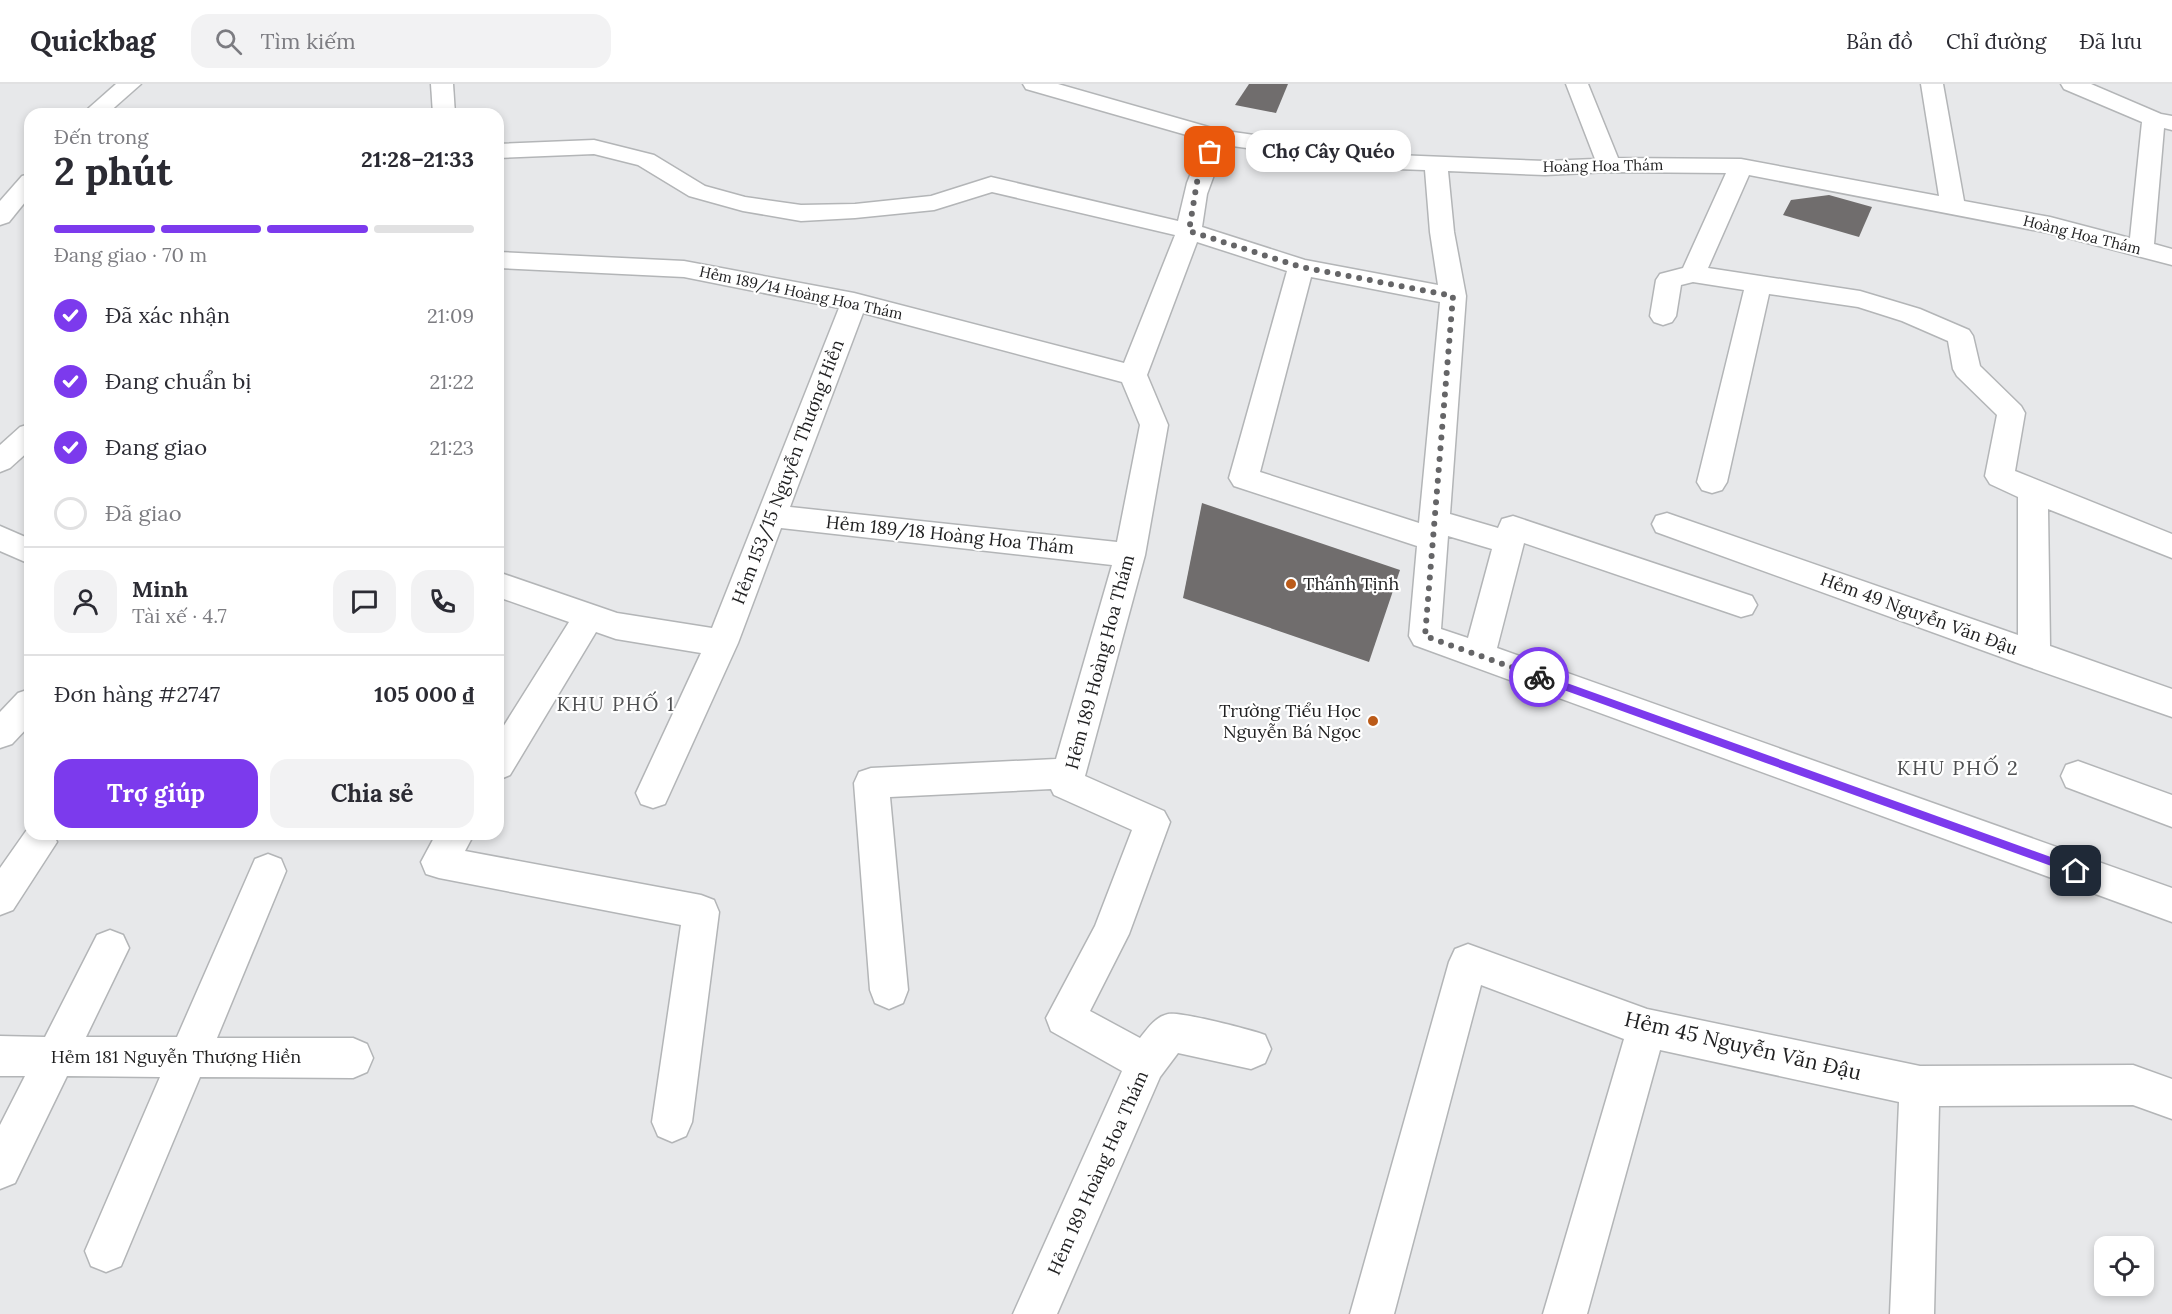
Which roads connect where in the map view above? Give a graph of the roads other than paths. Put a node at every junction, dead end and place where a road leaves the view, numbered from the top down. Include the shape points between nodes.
1 (130, 84) edge
2 (442, 84) edge
3 (1034, 84) edge
4 (1577, 84) edge
5 (1932, 84) edge
6 (2072, 84) edge
7 (100, 108) edge
8 (444, 108) edge
9 (2163, 121) edge
10 (1217, 137) junction
11 (504, 151) edge
12 (1436, 164) junction
13 (1609, 165) junction
14 (1741, 166) junction
15 (24, 188) edge
16 (1953, 207) junction
17 (0, 217) edge
18 (1189, 231) junction
19 (2141, 249) junction
20 (2172, 257) edge
21 (504, 260) edge
22 (1301, 267) junction
23 (1693, 274) junction
24 (1758, 284) junction
25 (1453, 296) junction
26 (854, 302) junction
27 (1663, 316) dead end
28 (1133, 375) junction
29 (24, 439) edge
30 (0, 460) edge
31 (1712, 482) dead end
32 (2033, 491) junction
33 (771, 516) junction
34 (1667, 524) dead end
35 (1434, 530) junction
36 (0, 538) edge
37 (1509, 543) junction
38 (2172, 546) edge
39 (24, 549) edge
40 (1130, 555) junction
41 (504, 586) edge
42 (1741, 605) dead end
43 (589, 616) junction
44 (722, 643) junction
45 (1479, 655) junction
46 (2034, 656) junction
47 (2172, 703) edge
48 (24, 710) edge
49 (0, 734) edge
50 (504, 753) edge
51 (1069, 773) junction
52 (2079, 776) dead end
53 (653, 793) dead end
54 (2172, 811) edge
55 (452, 840) edge
56 (39, 842) dead end
57 (268, 871) dead end
58 (0, 898) edge
59 (2172, 905) edge
60 (110, 948) dead end
61 (890, 990) dead end
62 (1647, 1028) junction
63 (1251, 1049) dead end
64 (0, 1056) edge
65 (56, 1056) junction
66 (187, 1057) junction
67 (353, 1058) dead end
68 (1146, 1064) junction
69 (1920, 1086) junction
70 (2172, 1099) edge
71 (672, 1122) dead end
72 (0, 1168) edge
73 (106, 1251) dead end
74 (1035, 1314) edge
75 (1372, 1314) edge
76 (1565, 1314) edge
77 (1912, 1314) edge

1 - 7 street
2 - 8 street
3 - 10 street, Hoàng Hoa Thám
4 - 13 street
5 - 16 street
6 - 9 street
9 - 19 street
10 - 12 street, Hoàng Hoa Thám
10 - 18 street via 1197,182
11 - 18 street via 594,147 646,160 697,191 743,204 801,213 934,202 991,184
12 - 13 street, Hoàng Hoa Thám via 1545,168
12 - 25 street
13 - 14 street, Hoàng Hoa Thám
14 - 16 street, Hoàng Hoa Thám
14 - 23 street
15 - 17 street
16 - 19 street, Hoàng Hoa Thám via 2050,225
18 - 22 street
18 - 28 street
19 - 20 street, Hoàng Hoa Thám
21 - 26 street, Hẻm 189/14 Hoàng Hoa Thám via 684,269
22 - 25 street
22 - 35 street via 1244,478
23 - 24 street
23 - 27 street via 1669,280
24 - 31 street
24 - 32 street via 1860,299 1960,336 1967,369 2011,413 2000,476
25 - 35 street
26 - 28 street, Hẻm 189/14 Hoàng Hoa Thám
26 - 33 street, Hẻm 153/15 Nguyễn Thượng Hiền
28 - 40 street, Hẻm 189 Hoàng Hoa Thám via 1154,425
29 - 30 street
32 - 38 street
32 - 46 street
33 - 40 street, Hẻm 189/18 Hoàng Hoa Thám
33 - 44 street, Hẻm 153/15 Nguyễn Thượng Hiền
34 - 46 street, Hẻm 49 Nguyễn Văn Đậu
35 - 37 street
35 - 45 street via 1425,636
36 - 39 street
37 - 42 street via 1513,528
37 - 45 street
40 - 51 street, Hẻm 189 Hoàng Hoa Thám
41 - 43 street
43 - 44 street via 616,626
43 - 50 street
44 - 53 street, Hẻm 153/15 Nguyễn Thượng Hiền
45 - 59 street
46 - 47 street, Hẻm 49 Nguyễn Văn Đậu
48 - 49 street
51 - 61 street via 871,783
51 - 68 street, Hẻm 189 Hoàng Hoa Thám via 1066,784 1152,822 1110,934 1065,1018
52 - 54 street
55 - 71 street via 439,862 701,912
56 - 58 street
57 - 66 street
60 - 65 street
62 - 69 street, Hẻm 45 Nguyễn Văn Đậu
62 - 75 street, Hẻm 45 Nguyễn Văn Đậu via 1468,962
62 - 76 street
63 - 68 street via 1170,1032
64 - 65 street, Hẻm 181 Nguyễn Thượng Hiền
65 - 66 street, Hẻm 181 Nguyễn Thượng Hiền
65 - 72 street
66 - 67 street, Hẻm 181 Nguyễn Thượng Hiền
66 - 73 street
68 - 74 street, Hẻm 189 Hoàng Hoa Thám
69 - 70 street, Hẻm 45 Nguyễn Văn Đậu via 2133,1085
69 - 77 street

